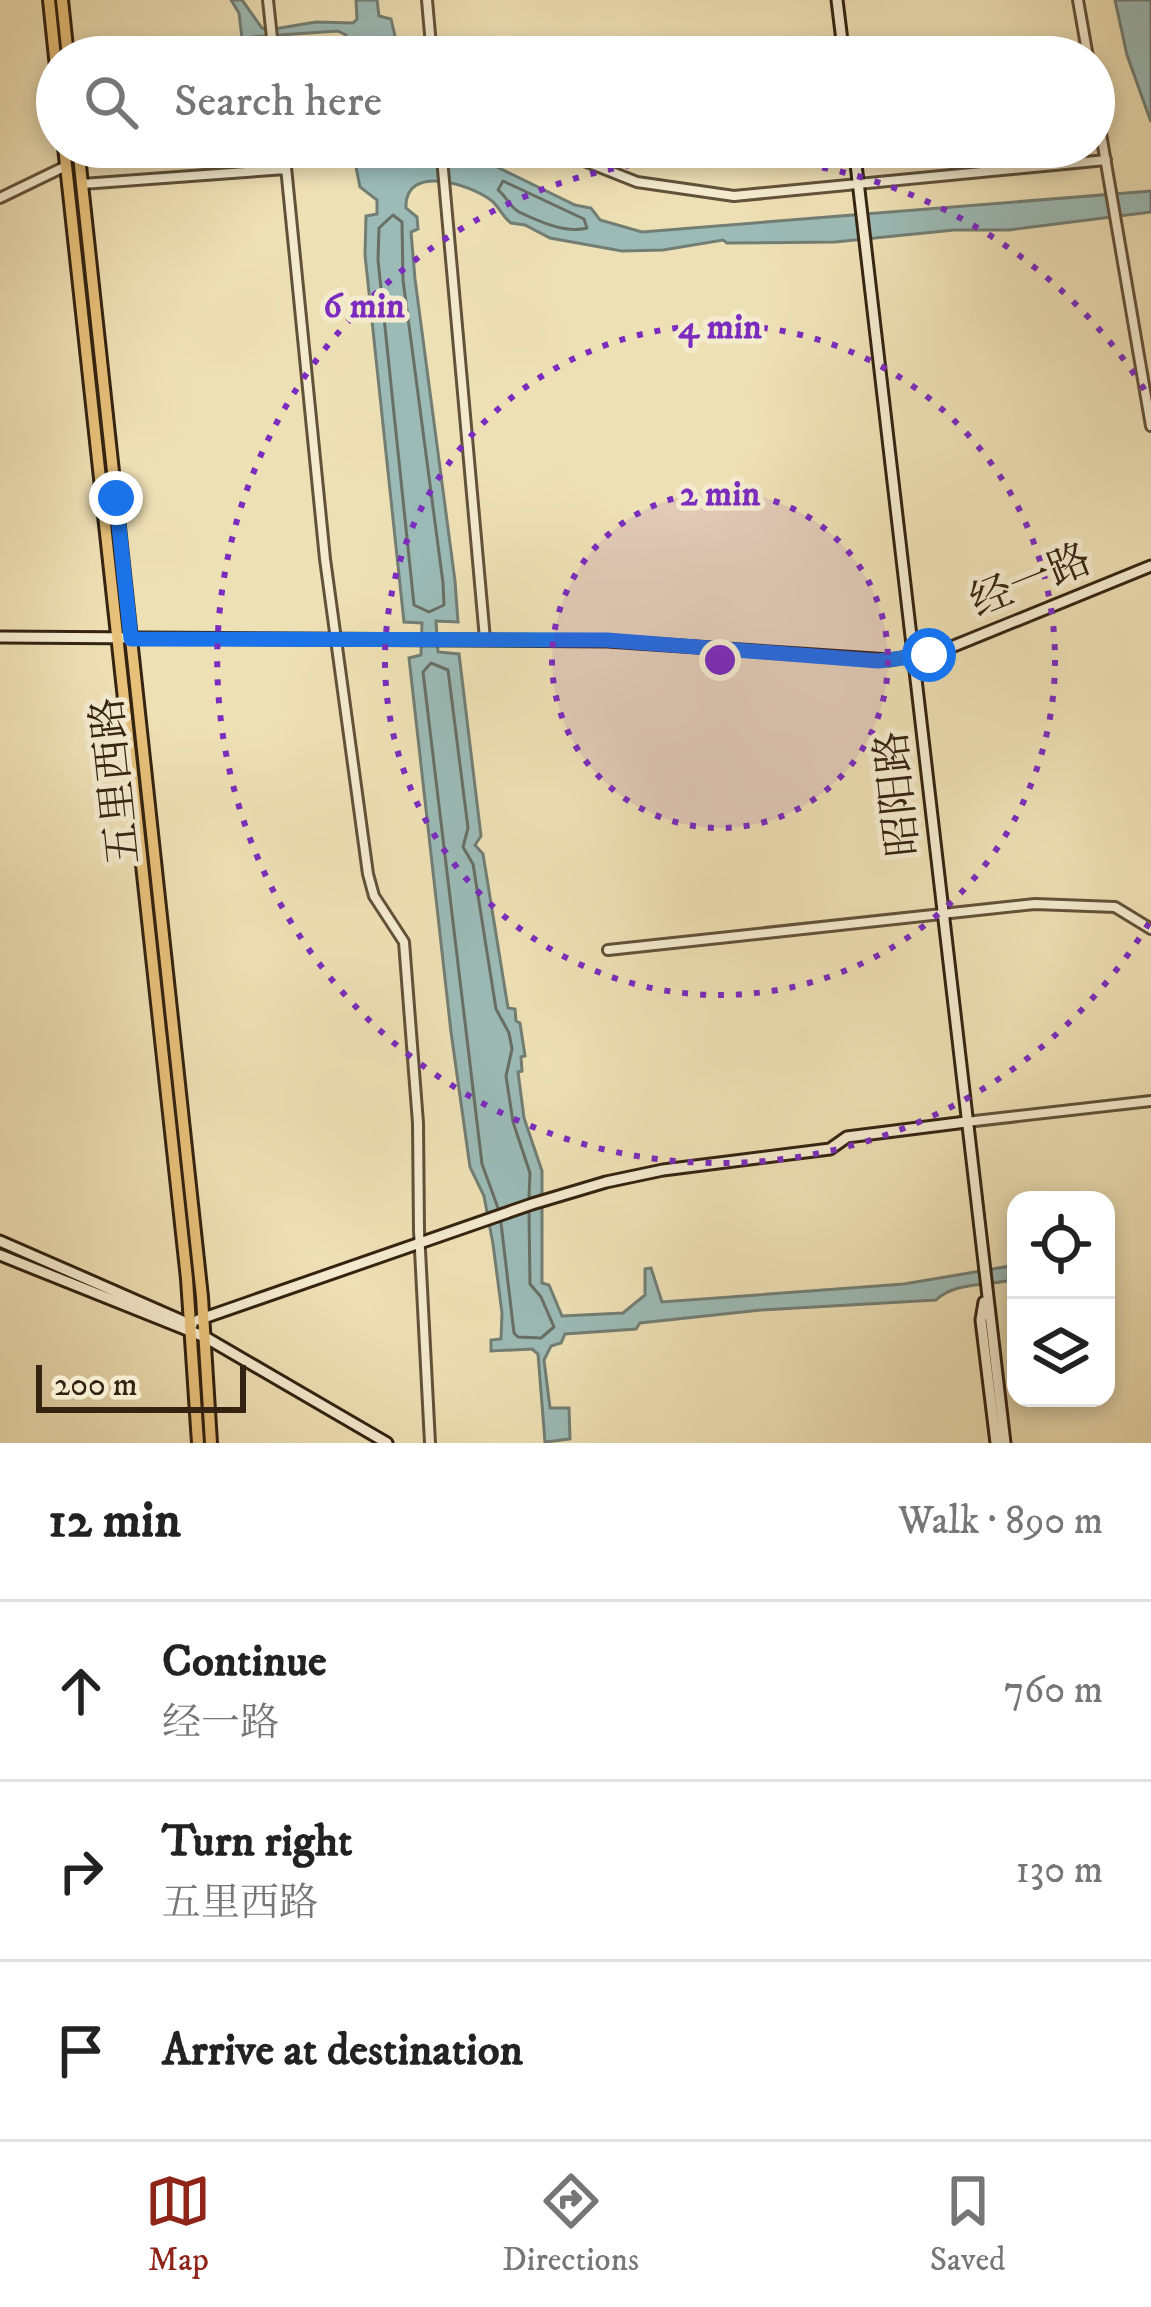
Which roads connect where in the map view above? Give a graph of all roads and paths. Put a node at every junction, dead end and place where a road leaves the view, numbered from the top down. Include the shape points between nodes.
1 (49, 0) edge
2 (62, 0) edge
3 (268, 0) edge
4 (428, 0) edge
5 (837, 0) edge
6 (1078, 0) edge
7 (53, 36) edge
8 (66, 36) edge
9 (272, 36) edge
10 (431, 36) edge
11 (841, 36) edge
12 (1084, 36) edge
13 (62, 168) edge
14 (66, 168) edge
15 (80, 168) edge
16 (443, 168) edge
17 (602, 168) edge
18 (856, 168) edge
19 (1030, 168) edge
20 (1108, 168) edge
21 (286, 169) joint
22 (82, 184) junction
23 (858, 186) junction
24 (0, 198) edge
25 (1151, 426) edge
26 (1151, 566) edge
27 (0, 638) edge
28 (125, 639) junction
29 (485, 639) junction
30 (338, 640) junction
31 (914, 658) junction
32 (942, 912) junction
33 (1151, 929) edge
34 (608, 950) dead end
35 (1151, 1102) edge
36 (966, 1122) junction
37 (0, 1241) edge
38 (420, 1242) junction
39 (0, 1255) edge
40 (204, 1317) junction
41 (190, 1328) junction
42 (205, 1337) junction
43 (204, 1425) junction
44 (198, 1443) edge
45 (212, 1443) edge
46 (387, 1443) edge
47 (430, 1443) edge
48 (1000, 1443) edge

1 - 7 main road
2 - 8 main road
3 - 9 street
4 - 10 street
5 - 11 main road
6 - 12 street
13 - 24 street
14 - 28 main road, 五里西路
15 - 22 main road, 五里西路
16 - 29 street
17 - 23 street via 637,182 734,196
18 - 23 main road, 昭阳路
19 - 23 street
20 - 25 street
21 - 22 street
21 - 30 street
22 - 28 main road, 五里西路
23 - 31 main road, 昭阳路
26 - 31 main road, 经一路
27 - 28 main road, 经一路
28 - 30 main road, 经一路
28 - 40 main road, 五里西路
28 - 41 main road, 五里西路
29 - 30 main road, 经一路
29 - 31 main road, 经一路
30 - 38 street via 368,874 404,942
31 - 32 main road, 昭阳路
32 - 33 street via 1096,904
32 - 34 street
32 - 36 main road, 昭阳路
35 - 36 street
36 - 38 main road via 663,1170
36 - 48 main road, 昭阳路
37 - 41 main road
38 - 40 main road
38 - 47 street
39 - 41 main road
40 - 41 main road
40 - 42 main road, 五里西路
41 - 42 main road
41 - 43 main road, 五里西路
42 - 43 main road, 五里西路
42 - 46 main road
43 - 44 main road
43 - 45 main road

